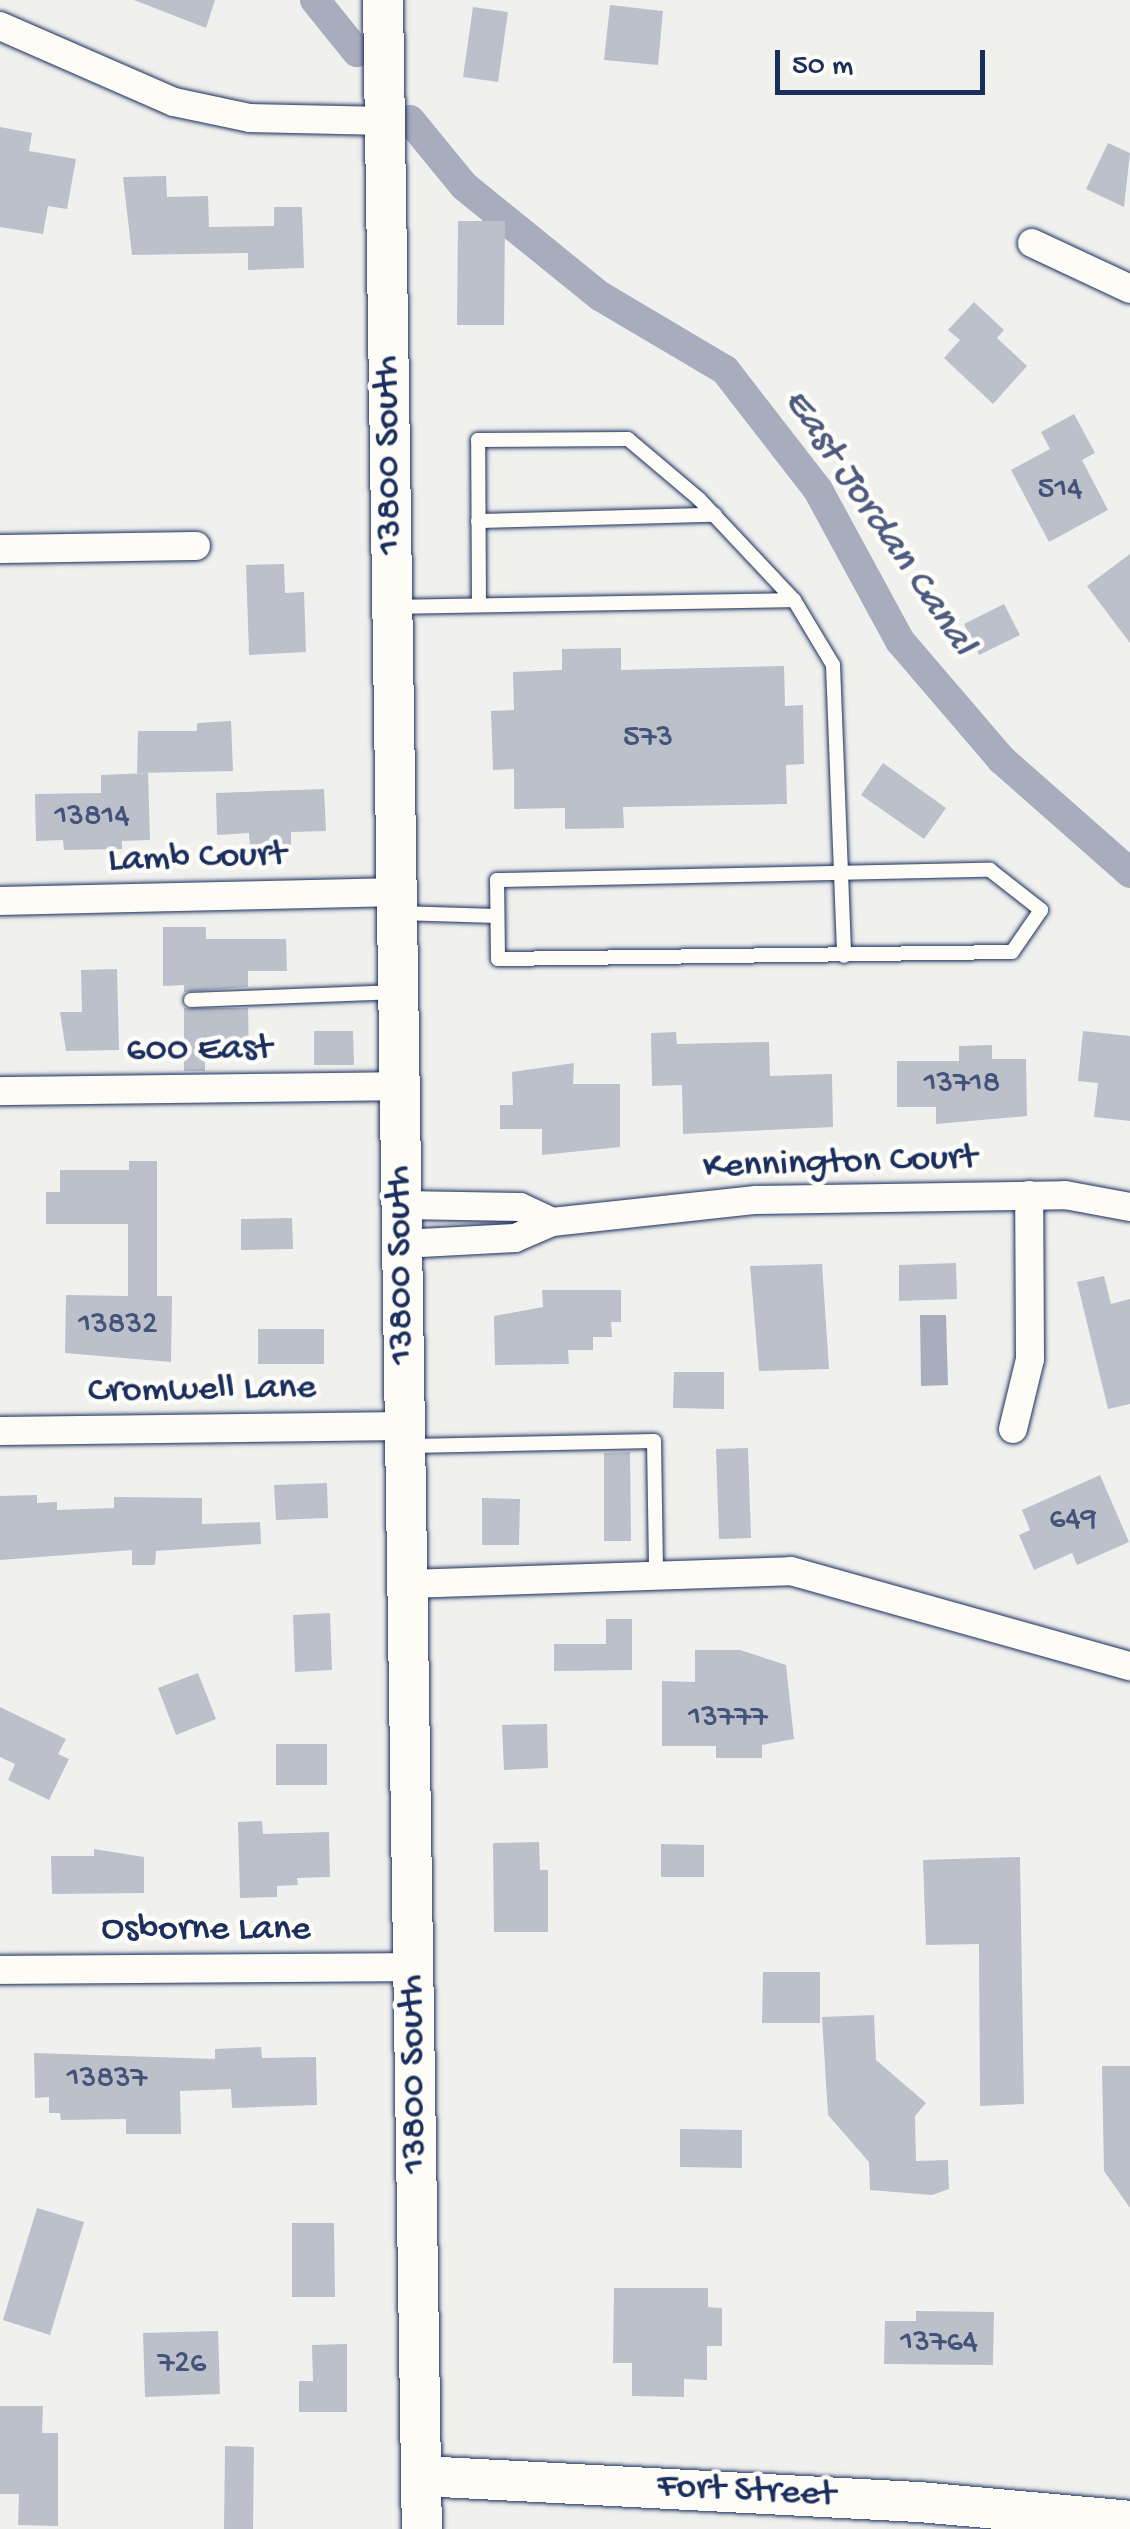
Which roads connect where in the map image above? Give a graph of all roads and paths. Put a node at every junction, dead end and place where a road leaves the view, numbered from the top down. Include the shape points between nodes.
1 (383, 0) edge
2 (0, 26) edge
3 (384, 121) junction
4 (1032, 243) dead end
5 (1130, 289) edge
6 (715, 515) junction
7 (478, 520) junction
8 (196, 546) dead end
9 (0, 549) edge
10 (794, 600) junction
11 (479, 605) junction
12 (392, 607) junction
13 (842, 874) junction
14 (0, 900) edge
15 (397, 902) junction
16 (497, 916) junction
17 (844, 956) junction
18 (398, 992) junction
19 (192, 1000) dead end
20 (400, 1086) junction
21 (0, 1091) edge
22 (1029, 1195) junction
23 (1130, 1208) edge
24 (552, 1222) junction
25 (402, 1224) junction
26 (1014, 1429) dead end
27 (0, 1431) edge
28 (405, 1436) junction
29 (656, 1574) junction
30 (407, 1584) junction
31 (1130, 1666) edge
32 (414, 1968) junction
33 (0, 1970) edge
34 (422, 2476) junction
35 (1130, 2521) edge
36 (422, 2529) edge

1 - 3 main road, 13800 South
2 - 3 street via 174,102 250,118
3 - 12 main road, 13800 South
4 - 5 street
6 - 7 lane
6 - 7 lane via 628,439 478,440
6 - 10 lane
7 - 11 lane
8 - 9 street
10 - 11 lane
10 - 13 lane via 832,665
11 - 12 lane
12 - 15 main road, 13800 South
13 - 16 lane via 496,880
13 - 17 lane
13 - 17 lane via 990,870 1040,910 1012,952
14 - 15 street, Lamb Court
15 - 16 lane
15 - 18 main road, 13800 South
16 - 17 lane via 498,959
18 - 19 lane
18 - 20 main road, 13800 South
20 - 21 street, 600 East
20 - 25 main road, 13800 South
22 - 23 street, Kennington Court
22 - 24 street, Kennington Court via 756,1200
22 - 26 street via 1030,1359
24 - 25 street, Kennington Court via 515,1238
24 - 25 street, Kennington Court via 520,1207
25 - 28 main road, 13800 South
27 - 28 street, Cromwell Lane
28 - 29 lane via 654,1441
28 - 30 main road, 13800 South
29 - 30 street
29 - 31 street via 791,1572
30 - 32 main road, 13800 South
32 - 33 street, Osborne Lane
32 - 34 main road, 13800 South
34 - 35 main road, Fort Street via 862,2498
34 - 36 main road, 13800 South

